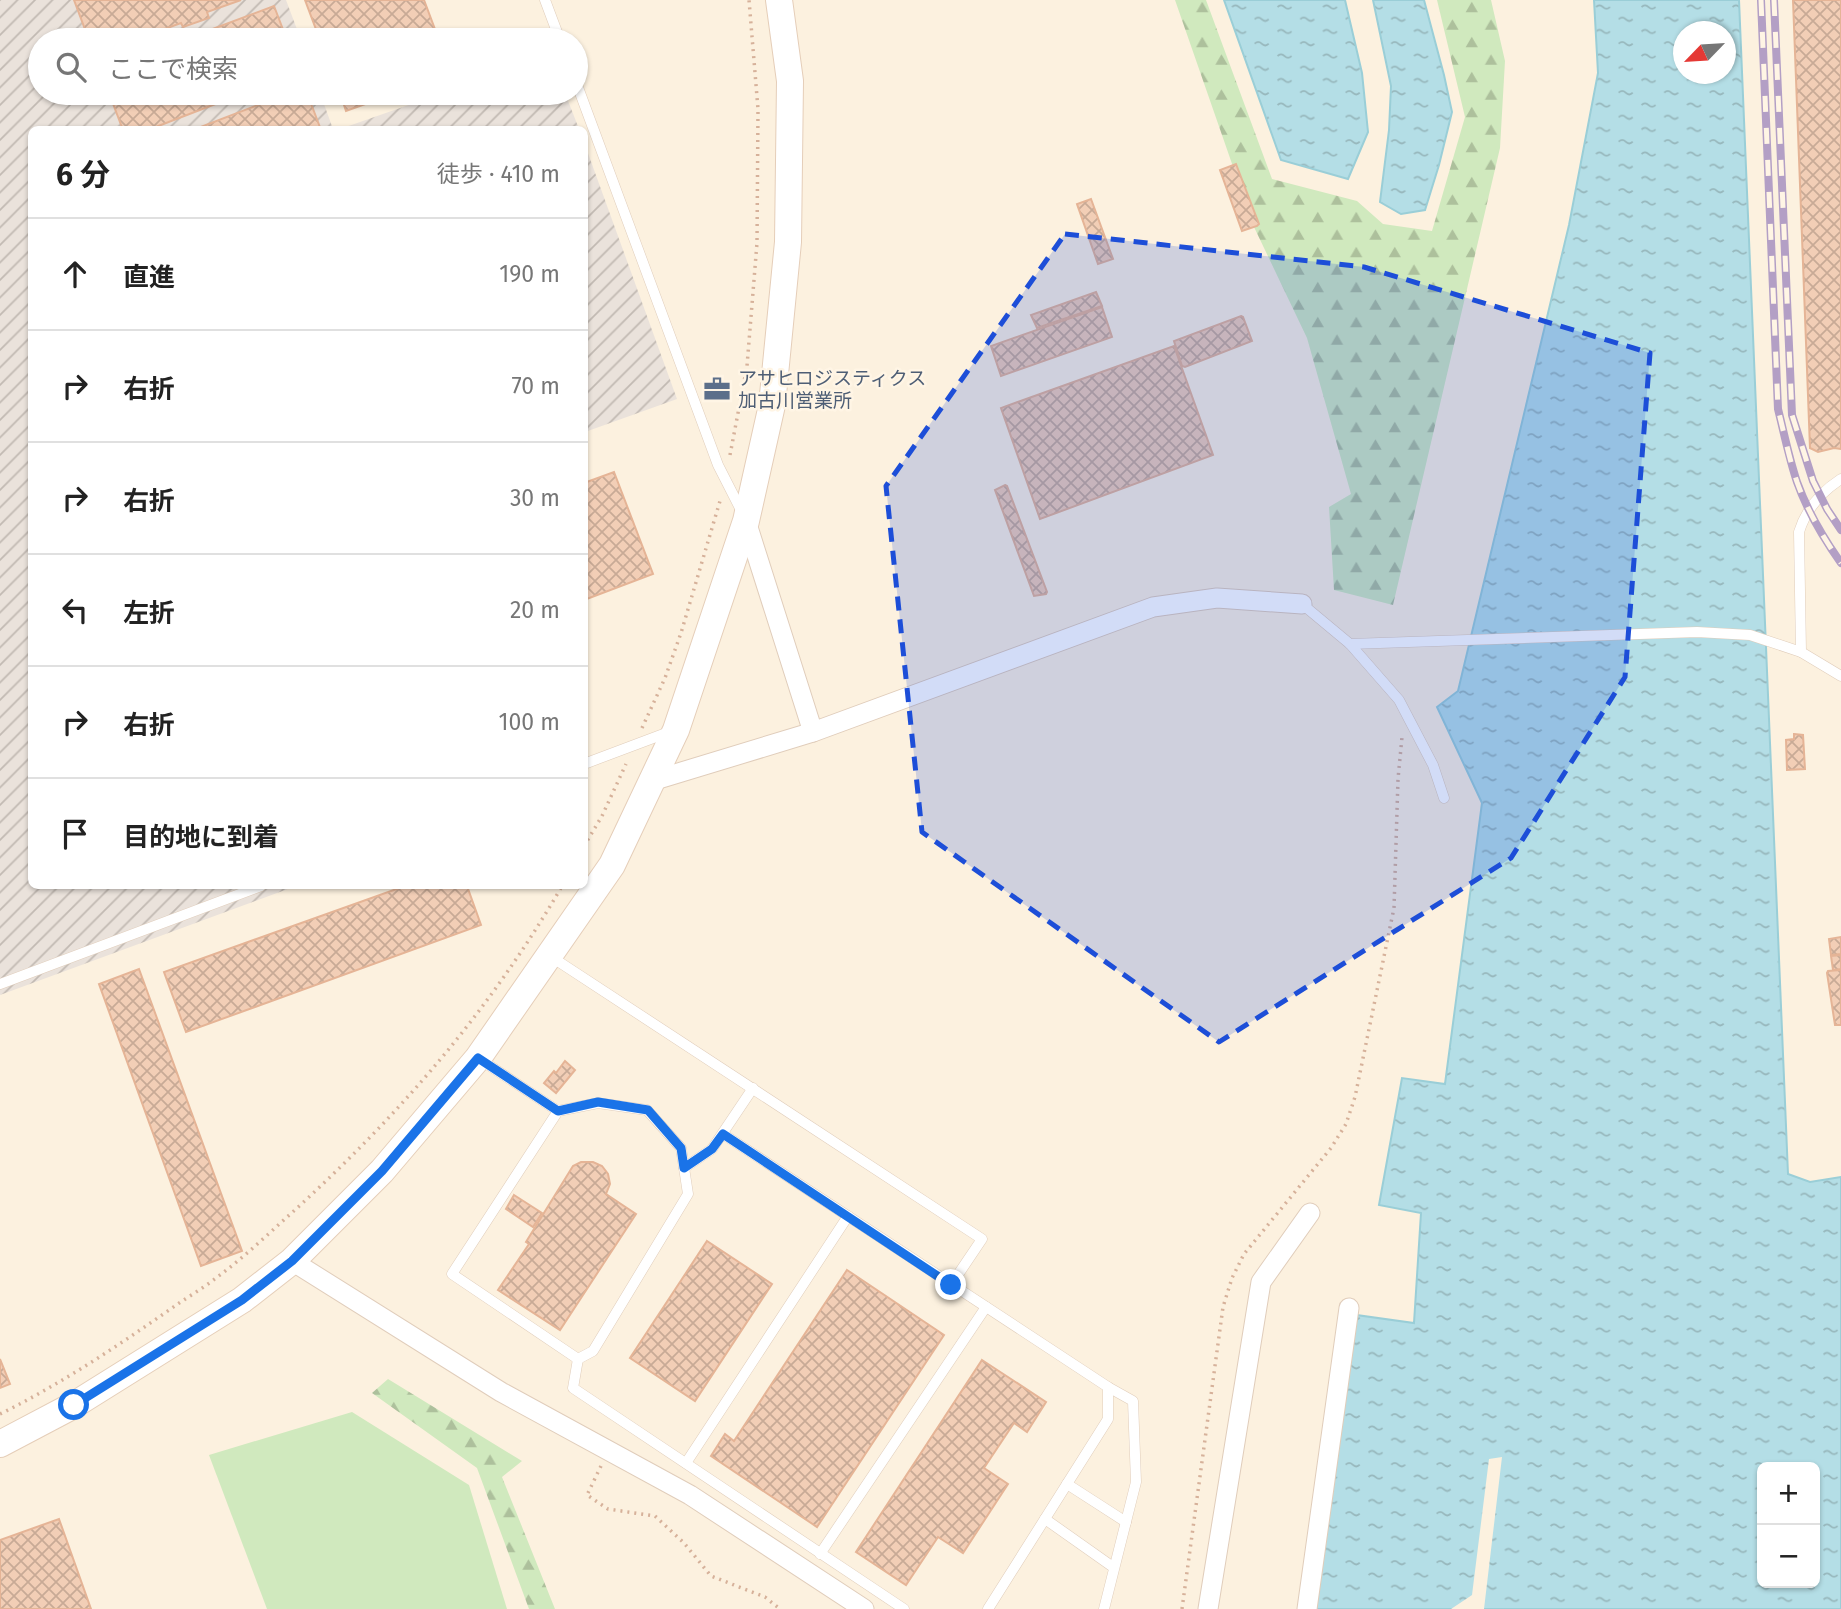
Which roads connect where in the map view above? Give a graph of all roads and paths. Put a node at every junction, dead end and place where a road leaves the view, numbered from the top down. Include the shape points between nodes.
1 (545, 0) edge
2 (779, 0) edge
3 (556, 28) edge
4 (585, 105) edge
5 (1841, 479) edge
6 (746, 521) junction
7 (1302, 604) joint
8 (1350, 644) junction
9 (1801, 652) junction
10 (1841, 676) edge
11 (1399, 701) junction
12 (676, 730) junction
13 (813, 732) junction
14 (588, 763) edge
15 (652, 781) junction
16 (1444, 798) dead end
17 (253, 889) edge
18 (560, 889) edge
19 (550, 956) junction
20 (0, 984) edge
21 (478, 1058) junction
22 (753, 1088) junction
23 (558, 1111) junction
24 (723, 1134) junction
25 (684, 1168) junction
26 (1310, 1213) dead end
27 (848, 1216) junction
28 (292, 1261) junction
29 (951, 1285) junction
30 (986, 1307) junction
31 (1349, 1308) dead end
32 (578, 1359) junction
33 (1108, 1387) junction
34 (0, 1414) edge
35 (0, 1444) edge
36 (609, 1450) junction
37 (686, 1463) junction
38 (1067, 1484) junction
39 (1045, 1519) junction
40 (1126, 1522) junction
41 (820, 1554) junction
42 (1114, 1567) junction
43 (780, 1609) edge
44 (864, 1609) edge
45 (904, 1609) edge
46 (988, 1609) edge
47 (1104, 1609) edge
48 (1182, 1609) edge
49 (1208, 1609) edge
50 (1307, 1609) edge

1 - 3 lane
2 - 6 street via 790,81 788,242 772,405
4 - 6 lane via 718,465
5 - 9 lane via 1814,502 1798,532
6 - 12 street
6 - 13 street
7 - 8 lane
7 - 13 street via 1217,598 1153,607
8 - 9 lane via 1697,632 1750,635
8 - 11 lane
9 - 10 lane
11 - 16 lane via 1433,765
11 - 48 path via 1404,720 1394,908 1355,1097 1331,1148 1244,1254 1232,1278 1223,1307
12 - 14 lane
12 - 15 street
13 - 15 street
15 - 19 street via 612,866
17 - 20 lane
18 - 34 path via 513,963 428,1075 361,1148 268,1236 135,1335
19 - 21 street
19 - 22 lane
21 - 23 lane
21 - 28 street via 382,1171
22 - 24 lane
22 - 29 lane via 982,1239
23 - 25 lane via 598,1102 648,1110 681,1148
23 - 32 lane via 452,1274
24 - 25 lane via 712,1149
24 - 27 lane
25 - 32 lane via 688,1194 593,1351
26 - 49 street via 1261,1282
27 - 29 lane
27 - 37 lane
28 - 35 street via 242,1300 74,1405
28 - 36 street via 501,1392
29 - 30 lane
30 - 33 lane
30 - 41 lane
31 - 50 street
32 - 37 lane via 573,1388
33 - 38 lane via 1108,1419
33 - 40 lane via 1133,1401 1136,1482
36 - 43 path via 587,1495 608,1509 655,1516 711,1576 765,1597
36 - 44 street via 690,1495
37 - 41 lane
38 - 39 lane
38 - 40 lane
39 - 42 lane
39 - 46 lane
40 - 42 lane
41 - 45 lane
42 - 47 lane

